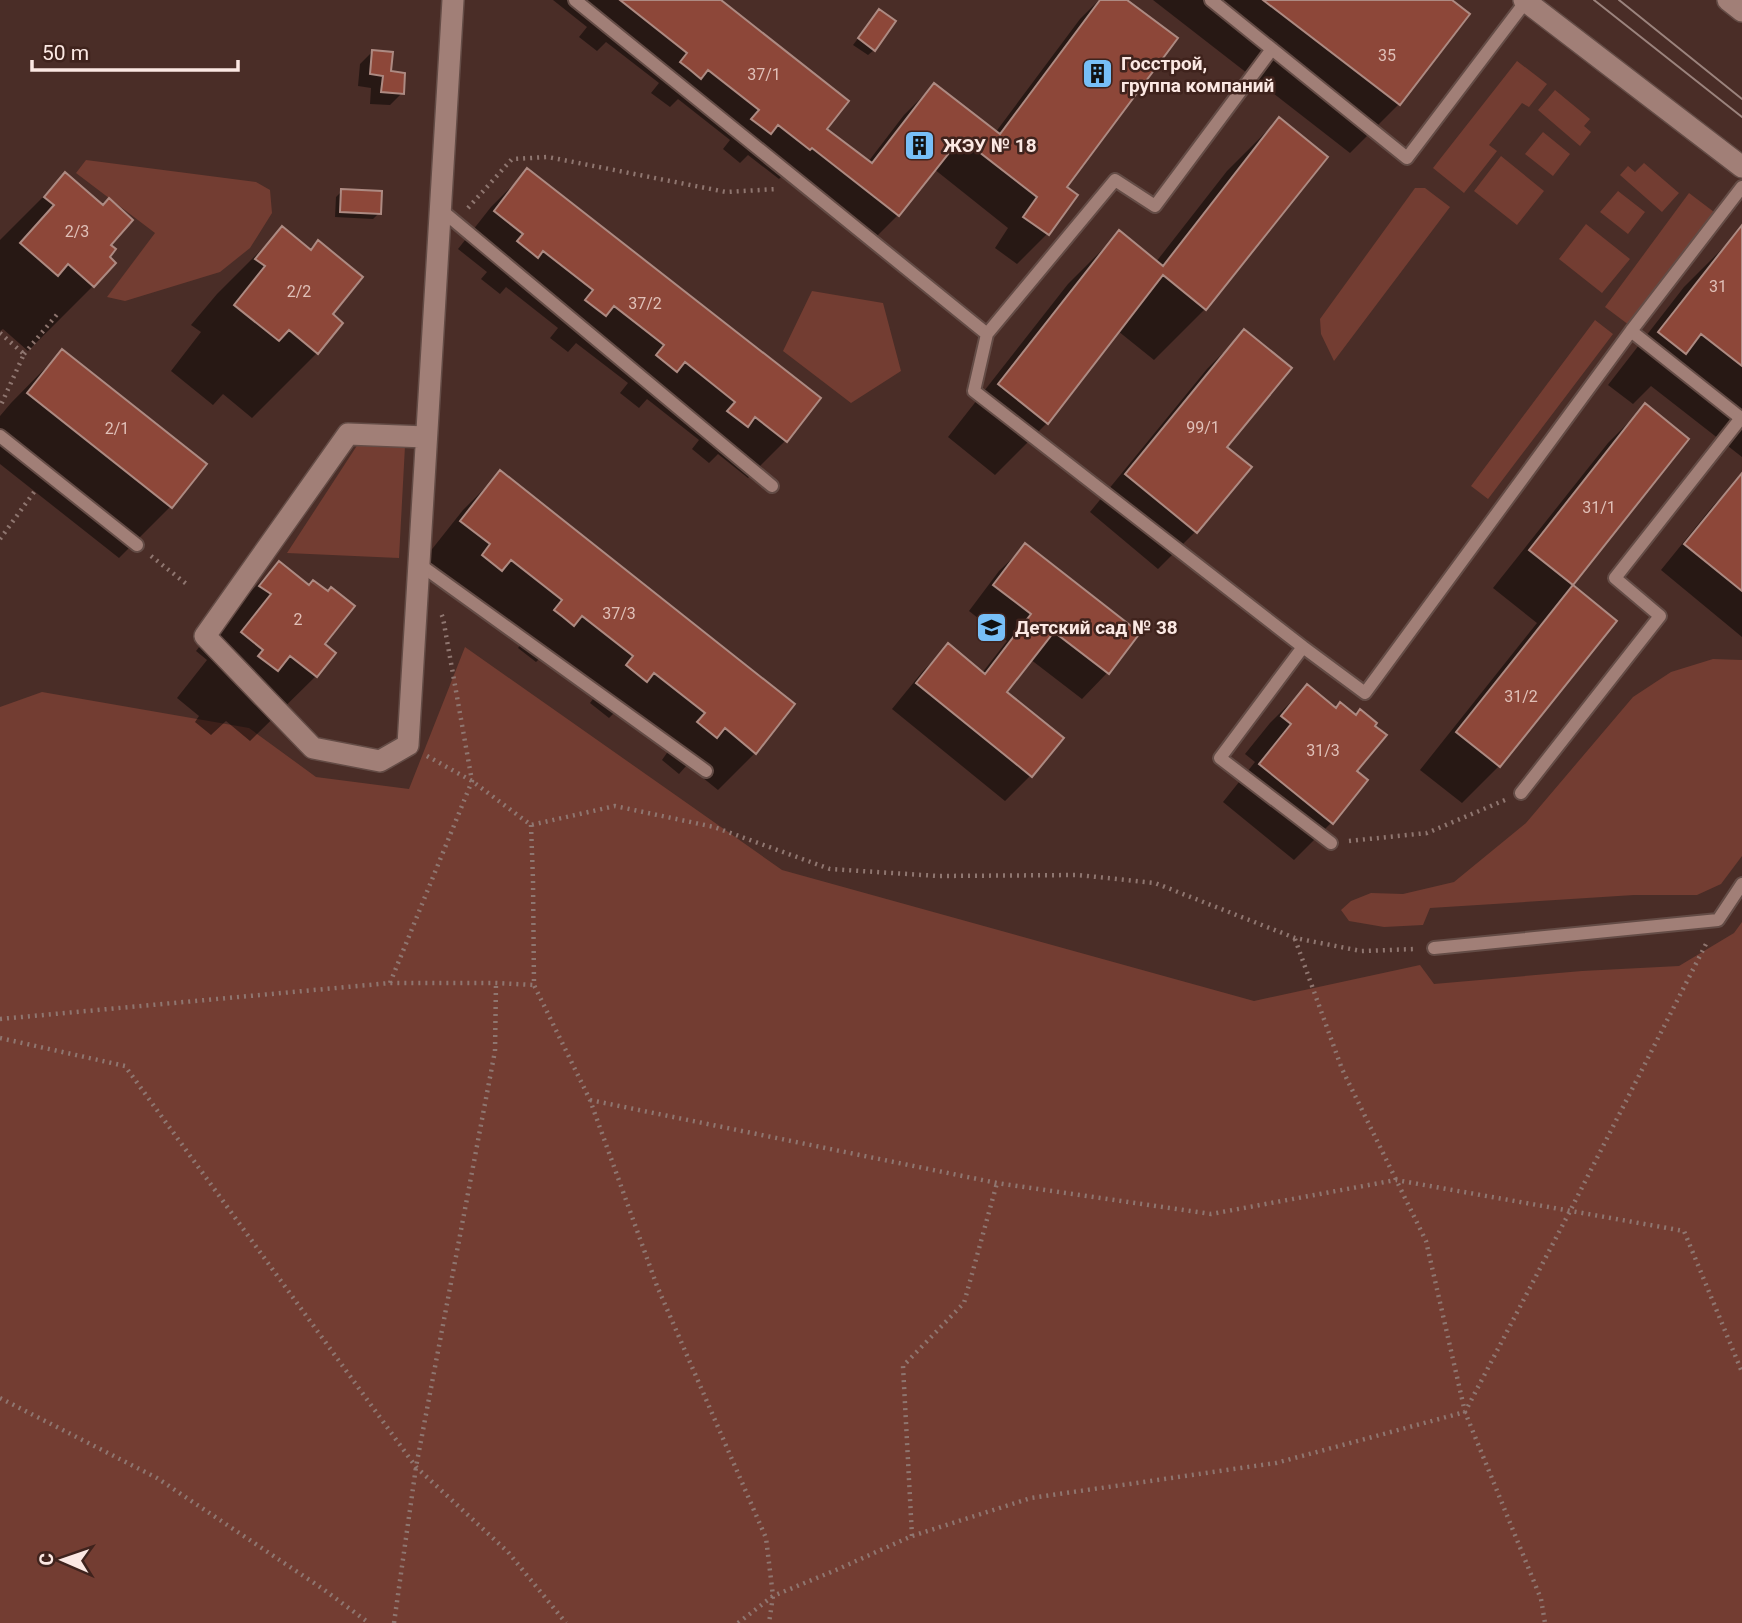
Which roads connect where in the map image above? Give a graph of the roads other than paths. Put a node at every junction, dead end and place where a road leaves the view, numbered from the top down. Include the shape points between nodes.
1 (453, 0) edge
2 (575, 0) edge
3 (1211, 0) edge
4 (1728, 0) edge
5 (1525, 1) edge
6 (1742, 11) edge
7 (1272, 49) junction
8 (1742, 167) edge
9 (1742, 187) edge
10 (448, 215) junction
11 (1631, 331) junction
12 (987, 334) junction
13 (1741, 419) edge
14 (0, 436) edge
15 (426, 436) junction
16 (772, 485) dead end
17 (137, 545) road end
18 (419, 564) junction
19 (1303, 648) junction
20 (706, 771) dead end
21 (1521, 793) road end
22 (1331, 843) road end
23 (1742, 884) edge
24 (1434, 948) road end

1 - 10 street
2 - 12 lane
3 - 7 lane
4 - 6 street
5 - 7 lane via 1407,158
5 - 8 street
7 - 12 lane via 1155,206 1115,180
9 - 11 lane
10 - 15 street
10 - 16 lane
11 - 13 lane
11 - 19 lane via 1365,693
12 - 19 lane via 974,391
13 - 21 lane via 1615,578 1660,616
14 - 17 lane
15 - 18 street
15 - 18 street via 348,434 205,636 313,748 380,761 408,745
18 - 20 lane
19 - 22 lane via 1220,758
23 - 24 lane via 1718,920

